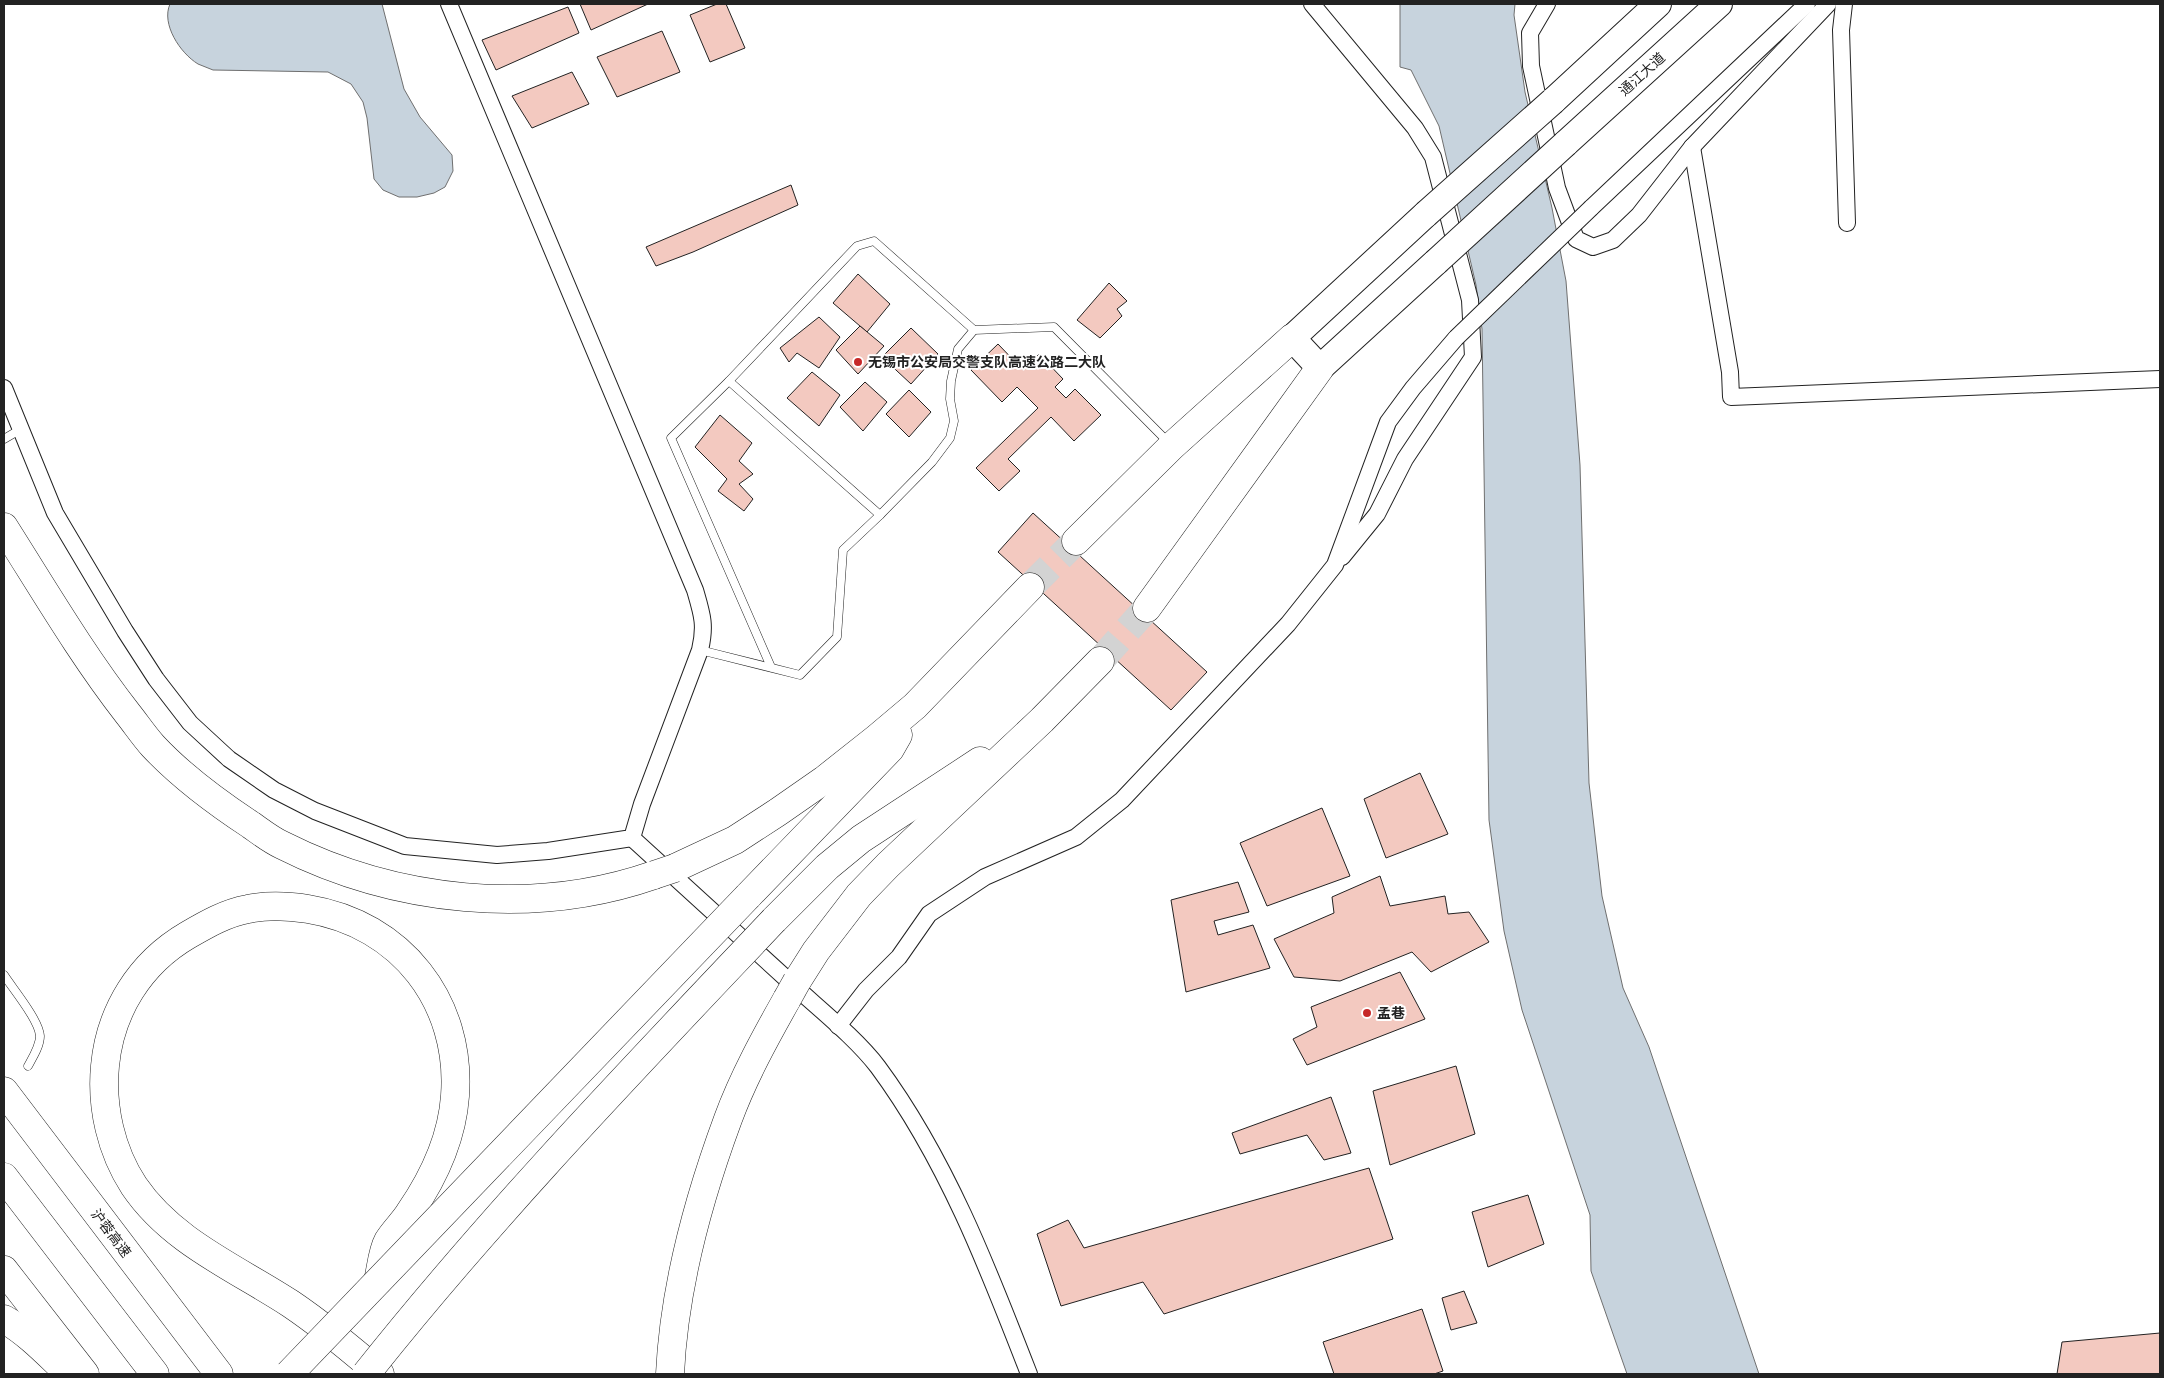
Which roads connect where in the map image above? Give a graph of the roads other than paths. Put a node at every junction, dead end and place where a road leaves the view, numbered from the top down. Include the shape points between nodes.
1 (449, 4) edge
2 (1312, 4) edge
3 (1547, 4) edge
4 (1658, 4) edge
5 (1719, 4) edge
6 (1807, 4) edge
7 (1828, 4) edge
8 (1844, 4) edge
9 (1692, 148) junction
10 (1847, 223) dead end
11 (974, 330) junction
12 (1292, 338) junction
13 (1320, 368) junction
14 (2160, 380) edge
15 (729, 382) junction
16 (4, 388) edge
17 (21, 429) junction
18 (4, 439) edge
19 (1172, 446) junction
20 (880, 515) junction
21 (4, 527) edge
22 (1076, 541) tunnel mouth
23 (1335, 565) junction
24 (1030, 587) tunnel mouth
25 (1147, 608) tunnel mouth
26 (700, 650) junction
27 (1100, 661) tunnel mouth
28 (771, 667) junction
29 (915, 706) junction
30 (1042, 720) junction
31 (632, 838) junction
32 (4, 975) edge
33 (838, 1026) junction
34 (28, 1066) dead end
35 (4, 1092) edge
36 (4, 1177) edge
37 (4, 1270) edge
38 (378, 1281) junction
39 (4, 1319) edge
40 (69, 1374) edge
41 (85, 1374) edge
42 (155, 1374) edge
43 (219, 1374) edge
44 (289, 1374) edge
45 (366, 1374) edge
46 (380, 1374) edge
47 (670, 1374) edge
48 (1029, 1374) edge

1 - 26 street via 695,590 704,632
2 - 23 street via 1415,128 1434,157 1470,300 1473,357 1405,459 1377,514
3 - 9 street via 1530,33 1531,66 1558,188 1576,239 1594,247 1613,240 1639,214
4 - 12 highway, bridge
5 - 13 highway, 通江大道, bridge
6 - 23 street, bridge via 1456,338 1413,388 1388,422
7 - 9 street
8 - 10 street via 1841,30
9 - 14 street via 1730,372 1731,397
11 - 15 lane via 874,241 857,246
11 - 19 lane via 1054,327
11 - 20 lane via 958,349 950,380 954,421 950,438 932,462
12 - 13 highway
12 - 19 highway
13 - 25 highway
15 - 20 lane
15 - 28 lane via 671,438
16 - 17 street
17 - 18 lane
17 - 31 street via 55,513 156,679 190,723 229,759 266,785 315,811 405,846 497,856
19 - 22 highway
20 - 28 lane via 843,550 837,637 800,674
21 - 29 highway via 99,677 154,746 212,800 281,844 346,872 423,892 493,900 569,895 636,882 665,872 735,840 778,812 824,780
23 - 33 street via 1288,624 1122,800 1076,837 985,877 929,914 899,957 866,990
24 - 29 highway
26 - 28 lane
26 - 31 street
27 - 30 highway
29 - 38 highway, bridge via 890,748
30 - 45 highway, bridge via 861,839 827,867 526,1184
30 - 47 highway via 859,895 816,951 792,990 764,1040 728,1118 703,1195 682,1281
31 - 33 street
32 - 34 lane via 35,1022 40,1036
33 - 48 street via 877,1066 917,1127 955,1195
35 - 43 highway, 沪蓉高速
36 - 42 highway
37 - 41 highway
38 - 44 highway, bridge
38 - 46 highway via 388,1242 408,1216 439,1162 450,1131 455,1098 454,1059 442,1010 412,964 394,947 358,923 331,913 291,907 250,908 216,918 173,944 150,963 116,1016 106,1051 104,1085 107,1121 115,1150 134,1185 180,1235 289,1303 340,1339
39 - 40 highway

